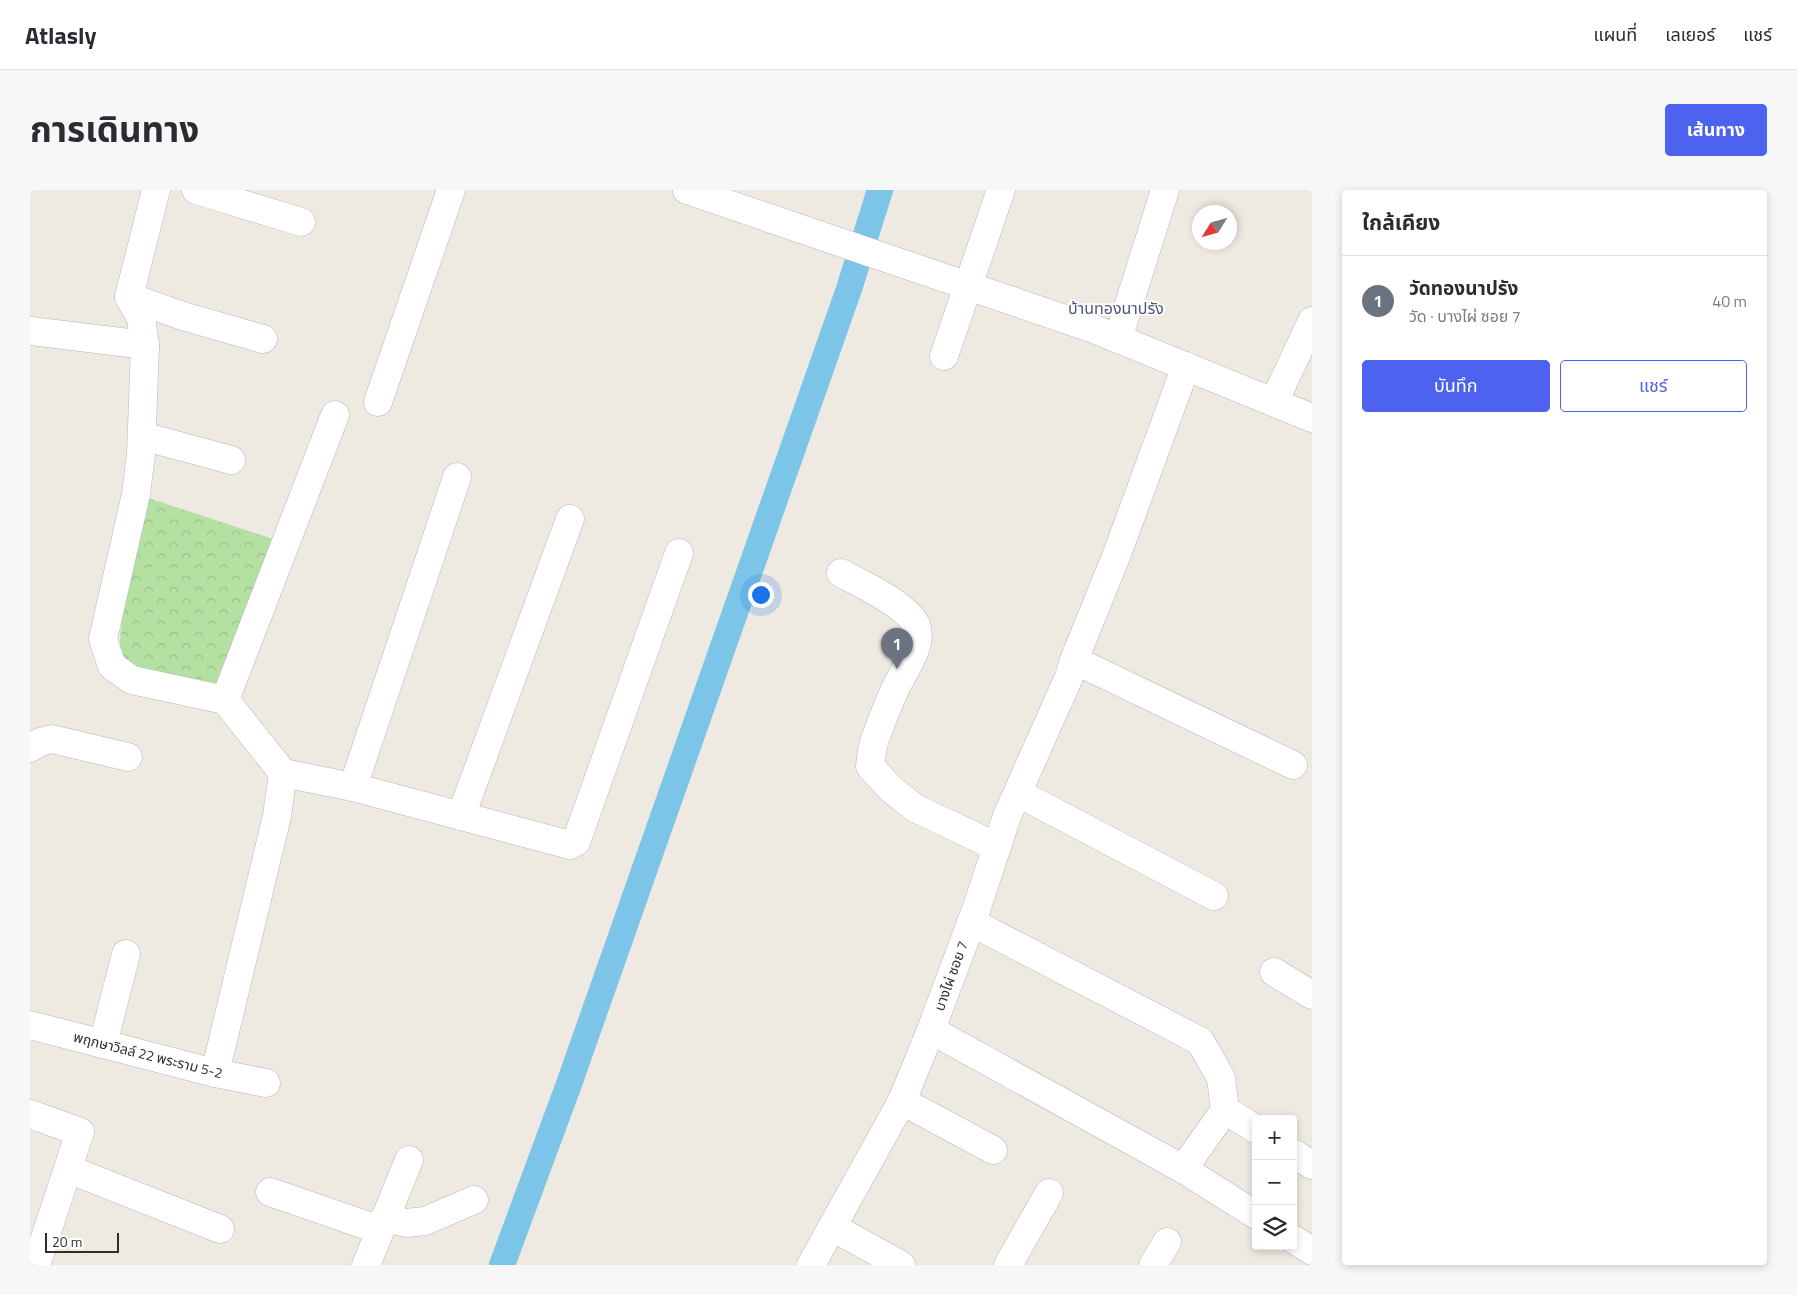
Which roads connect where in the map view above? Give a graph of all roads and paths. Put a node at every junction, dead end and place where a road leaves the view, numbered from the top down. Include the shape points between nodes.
1 (156, 190) edge
2 (196, 190) edge
3 (451, 190) edge
4 (687, 190) edge
5 (1001, 190) edge
6 (1166, 190) edge
7 (301, 222) dead end
8 (968, 286) junction
9 (129, 297) junction
10 (1312, 321) edge
11 (30, 331) edge
12 (263, 339) dead end
13 (1118, 339) junction
14 (145, 345) junction
15 (944, 356) dead end
16 (1186, 366) junction
17 (378, 402) dead end
18 (1274, 402) junction
19 (334, 415) dead end
20 (1312, 418) edge
21 (142, 436) junction
22 (232, 460) dead end
23 (457, 477) dead end
24 (570, 519) dead end
25 (679, 553) dead end
26 (841, 573) dead end
27 (1071, 668) junction
28 (225, 700) junction
29 (30, 748) edge
30 (128, 757) dead end
31 (1293, 765) dead end
32 (283, 773) junction
33 (353, 787) junction
34 (1018, 794) junction
35 (461, 816) junction
36 (997, 847) junction
37 (1214, 896) dead end
38 (971, 922) junction
39 (126, 954) dead end
40 (1274, 972) dead end
41 (1312, 995) edge
42 (30, 1025) edge
43 (931, 1030) junction
44 (103, 1044) junction
45 (215, 1073) junction
46 (266, 1083) dead end
47 (902, 1101) junction
48 (1225, 1110) junction
49 (30, 1114) edge
50 (1252, 1127) edge
51 (993, 1150) dead end
52 (1297, 1156) edge
53 (409, 1160) dead end
54 (1312, 1165) edge
55 (68, 1169) junction
56 (1183, 1169) junction
57 (270, 1192) dead end
58 (1049, 1193) dead end
59 (474, 1200) dead end
60 (1252, 1213) edge
61 (382, 1224) junction
62 (832, 1227) junction
63 (220, 1229) dead end
64 (1167, 1242) dead end
65 (1297, 1242) edge
66 (1312, 1251) edge
67 (35, 1256) edge
68 (366, 1265) edge
69 (811, 1265) edge
70 (901, 1265) edge
71 (1008, 1265) edge
72 (1153, 1265) edge

1 - 9 street
2 - 7 street
3 - 17 street
4 - 8 street
5 - 8 street
6 - 13 street
8 - 13 street
8 - 15 street
9 - 12 street
9 - 14 street via 141,318
10 - 18 street
11 - 14 street
13 - 16 street
14 - 21 street
16 - 18 street
16 - 27 street, บางไผ่ ซอย 7
18 - 20 street
19 - 28 street
21 - 22 street
21 - 28 street via 136,494 103,639 112,666 132,680
23 - 33 street
24 - 35 street
25 - 35 street via 576,842 570,845
26 - 36 street via 904,610 916,625 917,640 911,660 895,688 874,742 870,766 915,808
27 - 31 street
27 - 34 street, บางไผ่ ซอย 7
28 - 32 street
29 - 30 street via 52,739
32 - 33 street
32 - 45 street via 277,816
33 - 35 street
34 - 36 street, บางไผ่ ซอย 7
34 - 37 street
36 - 38 street, บางไผ่ ซอย 7
38 - 43 street, บางไผ่ ซอย 7
38 - 48 street via 1200,1041 1220,1078
39 - 44 street
40 - 41 street
42 - 44 street, พฤกษาวิลล์ 22 พระราม 5-2
43 - 47 street, บางไผ่ ซอย 7
43 - 56 street
44 - 45 street, พฤกษาวิลล์ 22 พระราม 5-2
45 - 46 street, พฤกษาวิลล์ 22 พระราม 5-2
47 - 51 street
47 - 62 street, บางไผ่ ซอย 7
48 - 50 street
48 - 56 street
49 - 55 street via 80,1132
52 - 54 street
53 - 61 street
55 - 63 street
55 - 67 street
56 - 60 street
57 - 61 street
58 - 71 street
59 - 61 street via 425,1221
61 - 68 street
62 - 69 street, บางไผ่ ซอย 7
62 - 70 street
64 - 72 street
65 - 66 street

